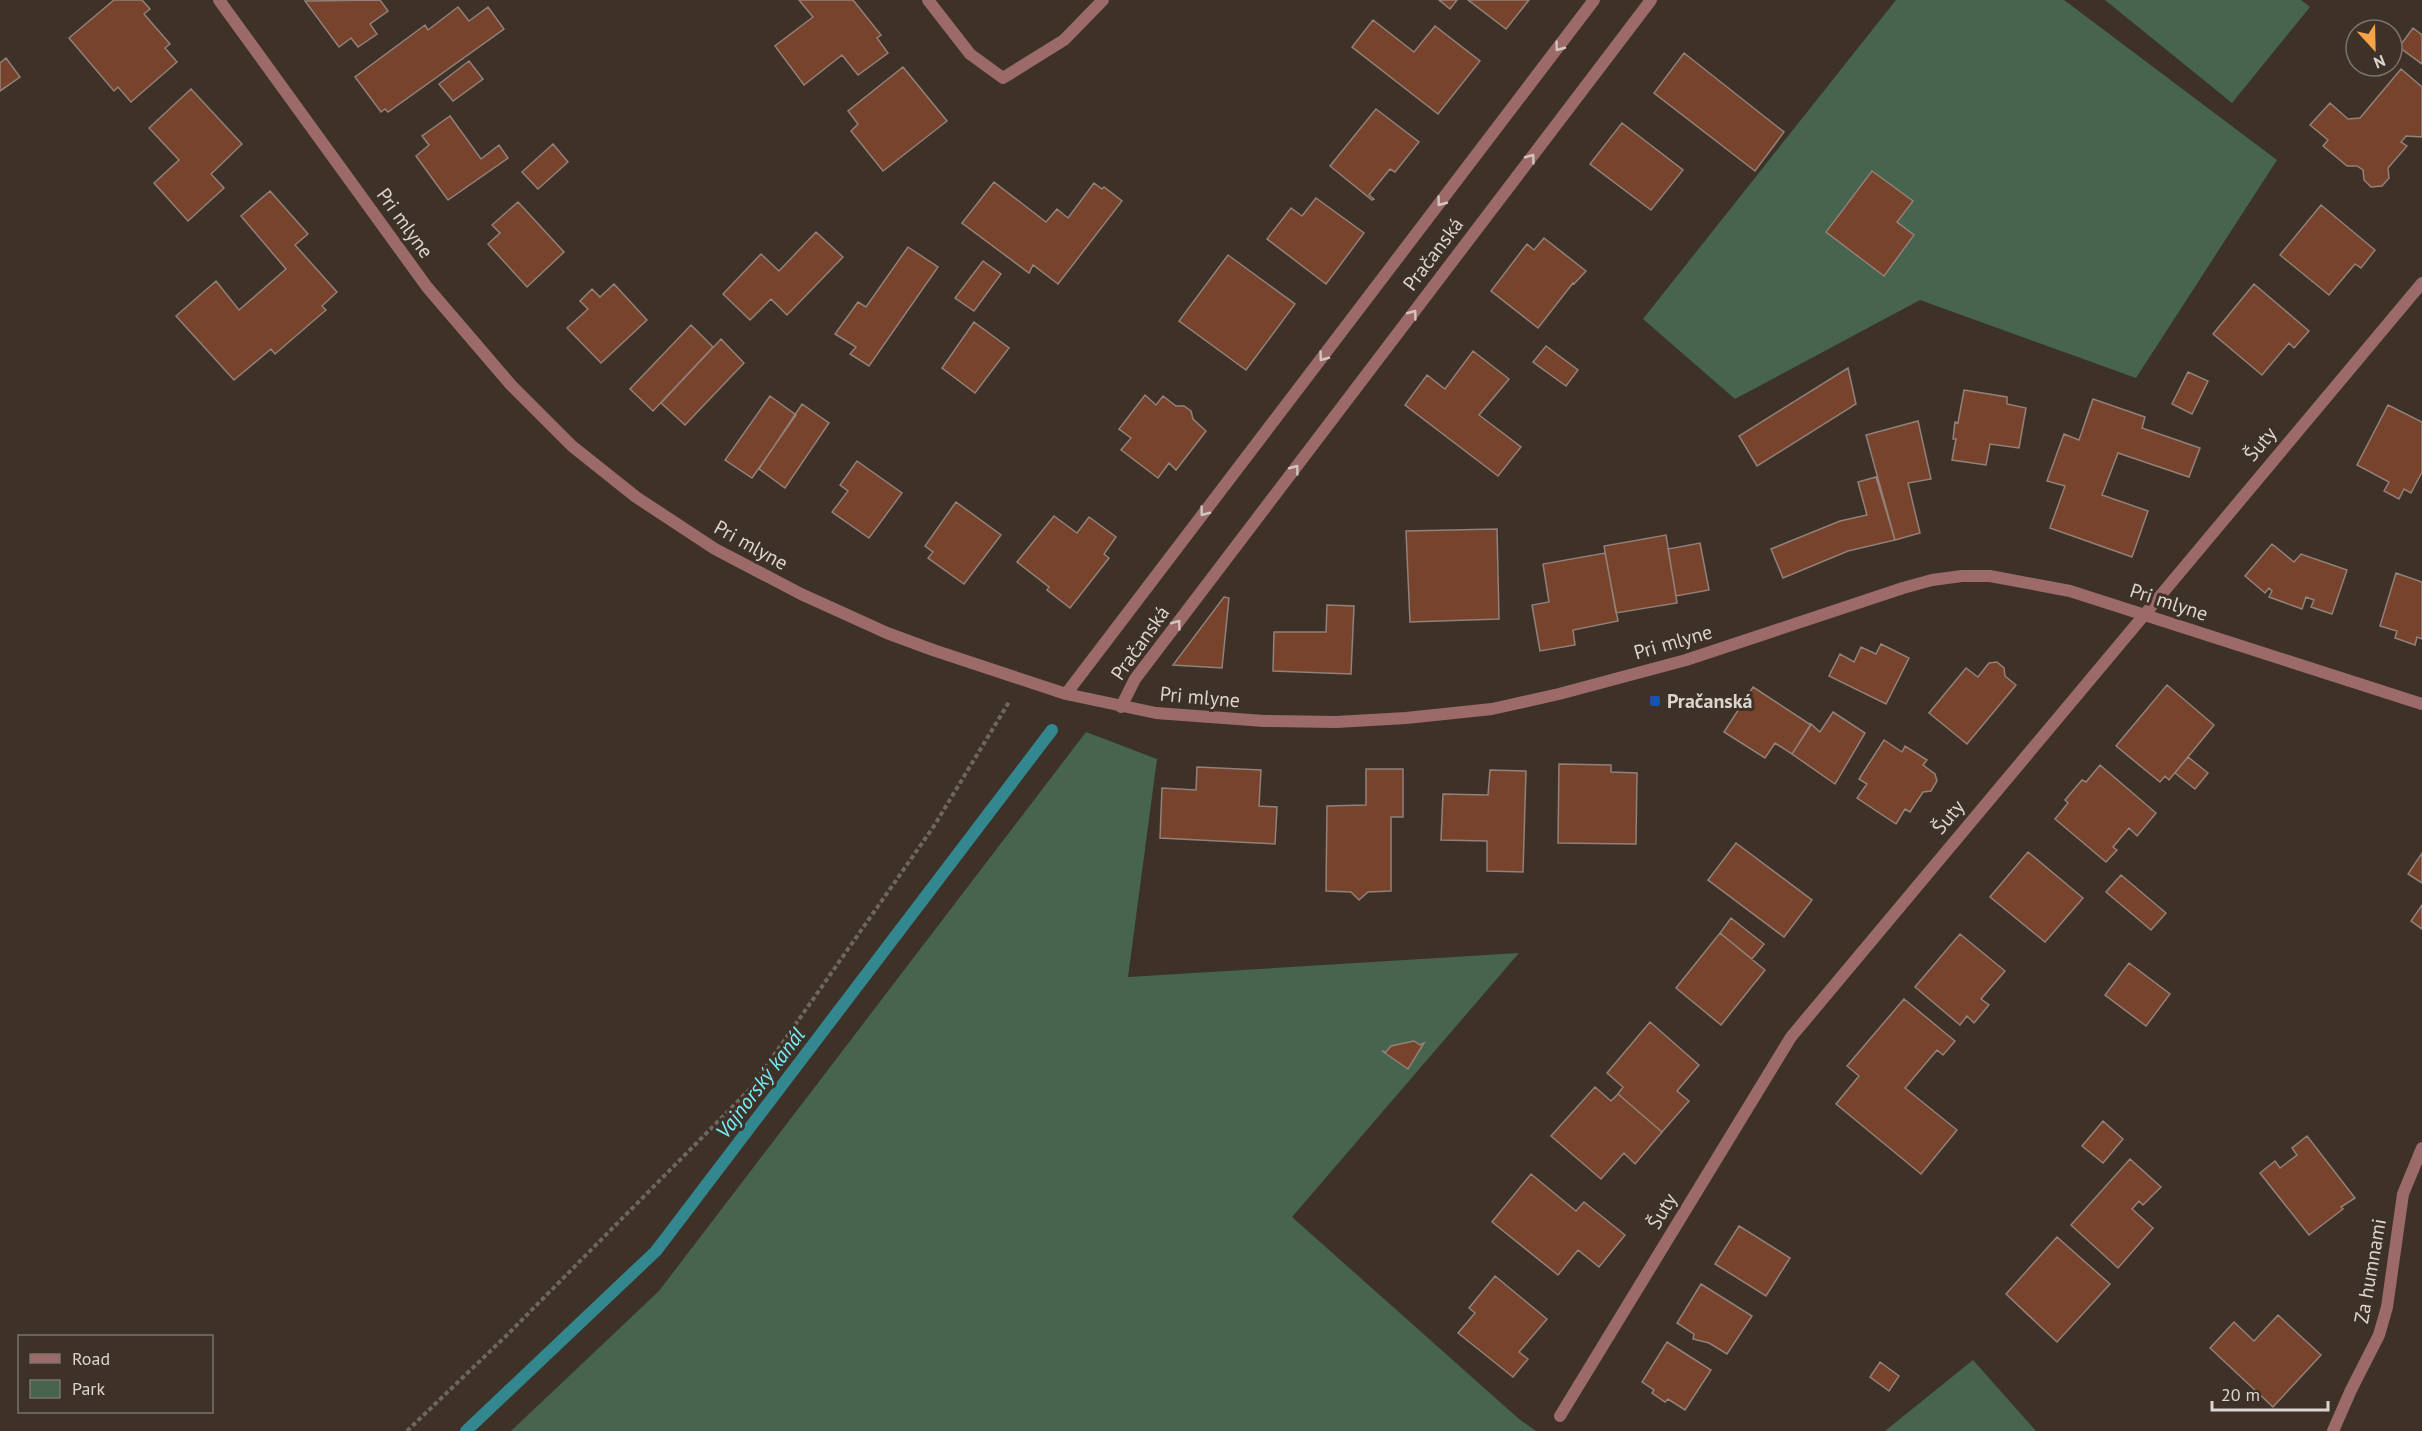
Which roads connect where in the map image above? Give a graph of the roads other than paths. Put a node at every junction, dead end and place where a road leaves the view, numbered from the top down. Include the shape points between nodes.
1 (219, 0) edge
2 (928, 0) edge
3 (1103, 0) edge
4 (1594, 0) edge
5 (1651, 0) edge
6 (2422, 283) edge
7 (2143, 614) junction
8 (1066, 694) junction
9 (2422, 704) edge
10 (1121, 707) junction
11 (2422, 1148) edge
12 (1560, 1416) dead end
13 (2333, 1431) edge

1 - 8 street, Pri mlyne via 427,286 511,385 605,474 667,519 757,571 887,633
2 - 3 street via 970,54 1003,78 1064,40
4 -> 8 street, Pračanská
10 -> 5 street, Pračanská via 1135,679
6 - 7 street, Šuty
7 - 9 street, Pri mlyne
7 - 10 street, Pri mlyne via 2070,591 1990,576 1962,576 1903,588 1686,660 1492,709 1326,722 1192,716
7 - 12 street, Šuty via 1791,1037
8 - 10 street, Pri mlyne
11 - 13 street, Za humnami via 2403,1194 2387,1308 2379,1335

